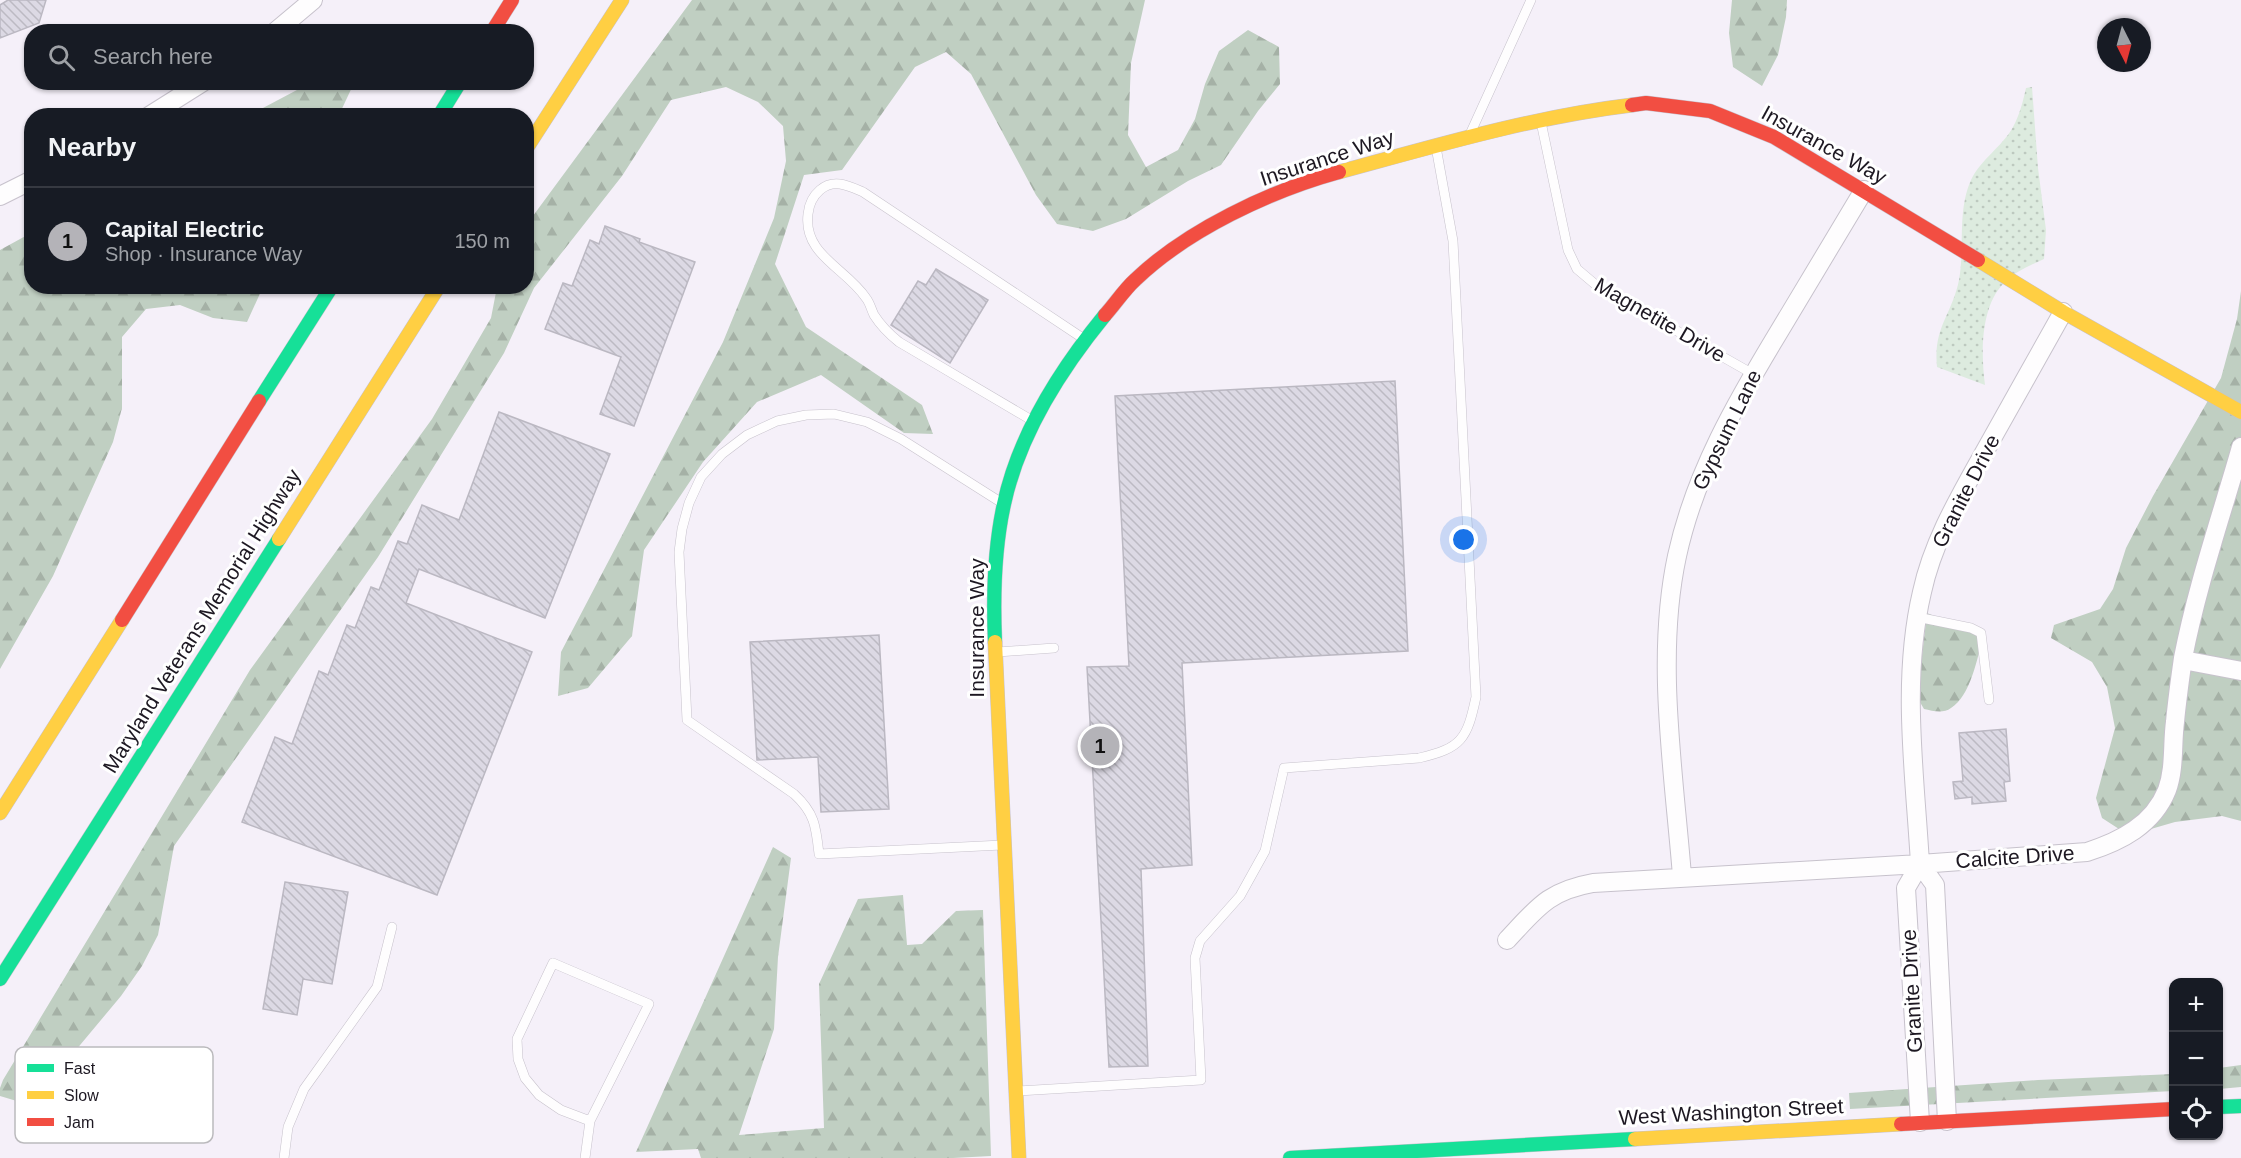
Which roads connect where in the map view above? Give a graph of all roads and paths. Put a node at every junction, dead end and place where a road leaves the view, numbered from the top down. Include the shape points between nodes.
1 (512, 0) edge
2 (622, 0) edge
3 (1531, 0) edge
4 (300, 4) edge
5 (281, 24) edge
6 (497, 24) edge
7 (190, 90) edge
8 (455, 90) edge
9 (162, 108) edge
10 (445, 108) edge
11 (1541, 121) junction
12 (534, 137) edge
13 (1469, 137) junction
14 (1436, 147) junction
15 (24, 184) edge
16 (1864, 190) junction
17 (0, 196) edge
18 (327, 294) edge
19 (434, 294) edge
20 (2063, 312) junction
21 (1086, 340) junction
22 (1753, 374) junction
23 (2241, 412) edge
24 (1034, 421) junction
25 (2241, 447) edge
26 (1004, 504) junction
27 (1917, 617) junction
28 (1054, 648) dead end
29 (996, 653) junction
30 (2183, 660) junction
31 (2241, 671) edge
32 (1989, 700) dead end
33 (0, 813) edge
34 (1005, 845) junction
35 (1920, 864) junction
36 (1682, 876) junction
37 (392, 927) dead end
38 (1507, 940) dead end
39 (0, 979) edge
40 (1016, 1091) junction
41 (2241, 1106) edge
42 (2223, 1107) edge
43 (2169, 1109) edge
44 (590, 1121) junction
45 (1947, 1121) junction
46 (1920, 1122) junction
47 (284, 1158) edge
48 (585, 1158) edge
49 (1019, 1158) edge
50 (1290, 1158) edge

1 - 6 main road
2 - 12 main road
3 - 13 lane
4 - 5 street
7 - 9 street
8 - 10 main road
11 - 13 main road, Insurance Way
11 - 16 main road, Insurance Way via 1646,103 1710,111 1774,137
11 - 22 lane, Magnetite Drive via 1568,250 1576,269 1596,285
13 - 14 main road, Insurance Way
14 - 21 main road, Insurance Way via 1332,174 1231,214 1180,245 1135,280
14 - 40 lane via 1452,241 1476,697 1470,724 1458,744 1419,758 1284,768 1265,851 1240,896 1200,941 1195,958 1201,1080
15 - 17 street
16 - 20 main road, Insurance Way
16 - 22 street, Gypsum Lane
18 - 33 main road
19 - 39 main road, Maryland Veterans Memorial Highway
20 - 23 main road, Insurance Way
20 - 27 street, Granite Drive via 1948,518 1929,564
21 - 24 main road, Insurance Way
21 - 24 lane via 863,192 835,183 814,195 809,207 808,235 817,249 867,298 885,330
22 - 36 street, Gypsum Lane via 1698,486 1677,557 1666,674
24 - 26 main road, Insurance Way
25 - 30 street, Calcite Drive via 2196,599
26 - 29 main road, Insurance Way via 996,564
26 - 34 lane via 867,422 834,414 806,415 757,430 722,454 701,477 689,503 679,552 687,720 806,805 815,823 819,854
27 - 32 lane via 1981,633
27 - 35 street, Granite Drive via 1910,699
28 - 29 lane
29 - 34 main road, Insurance Way
30 - 31 street
30 - 35 street, Calcite Drive via 2167,790 2132,834 2087,852
34 - 40 main road, Insurance Way
35 - 36 street, Calcite Drive
35 - 45 street, Granite Drive via 1935,885
35 - 46 street, Granite Drive via 1906,888
36 - 38 street, Calcite Drive via 1574,886 1545,900
37 - 47 lane via 377,987 304,1089 288,1127
40 - 49 main road, Insurance Way
41 - 42 main road
43 - 45 main road, West Washington Street
44 - 44 lane via 561,1110 539,1095 525,1078 518,1059 517,1039 553,963 648,1004
44 - 48 lane
45 - 46 main road, West Washington Street
46 - 50 main road, West Washington Street

